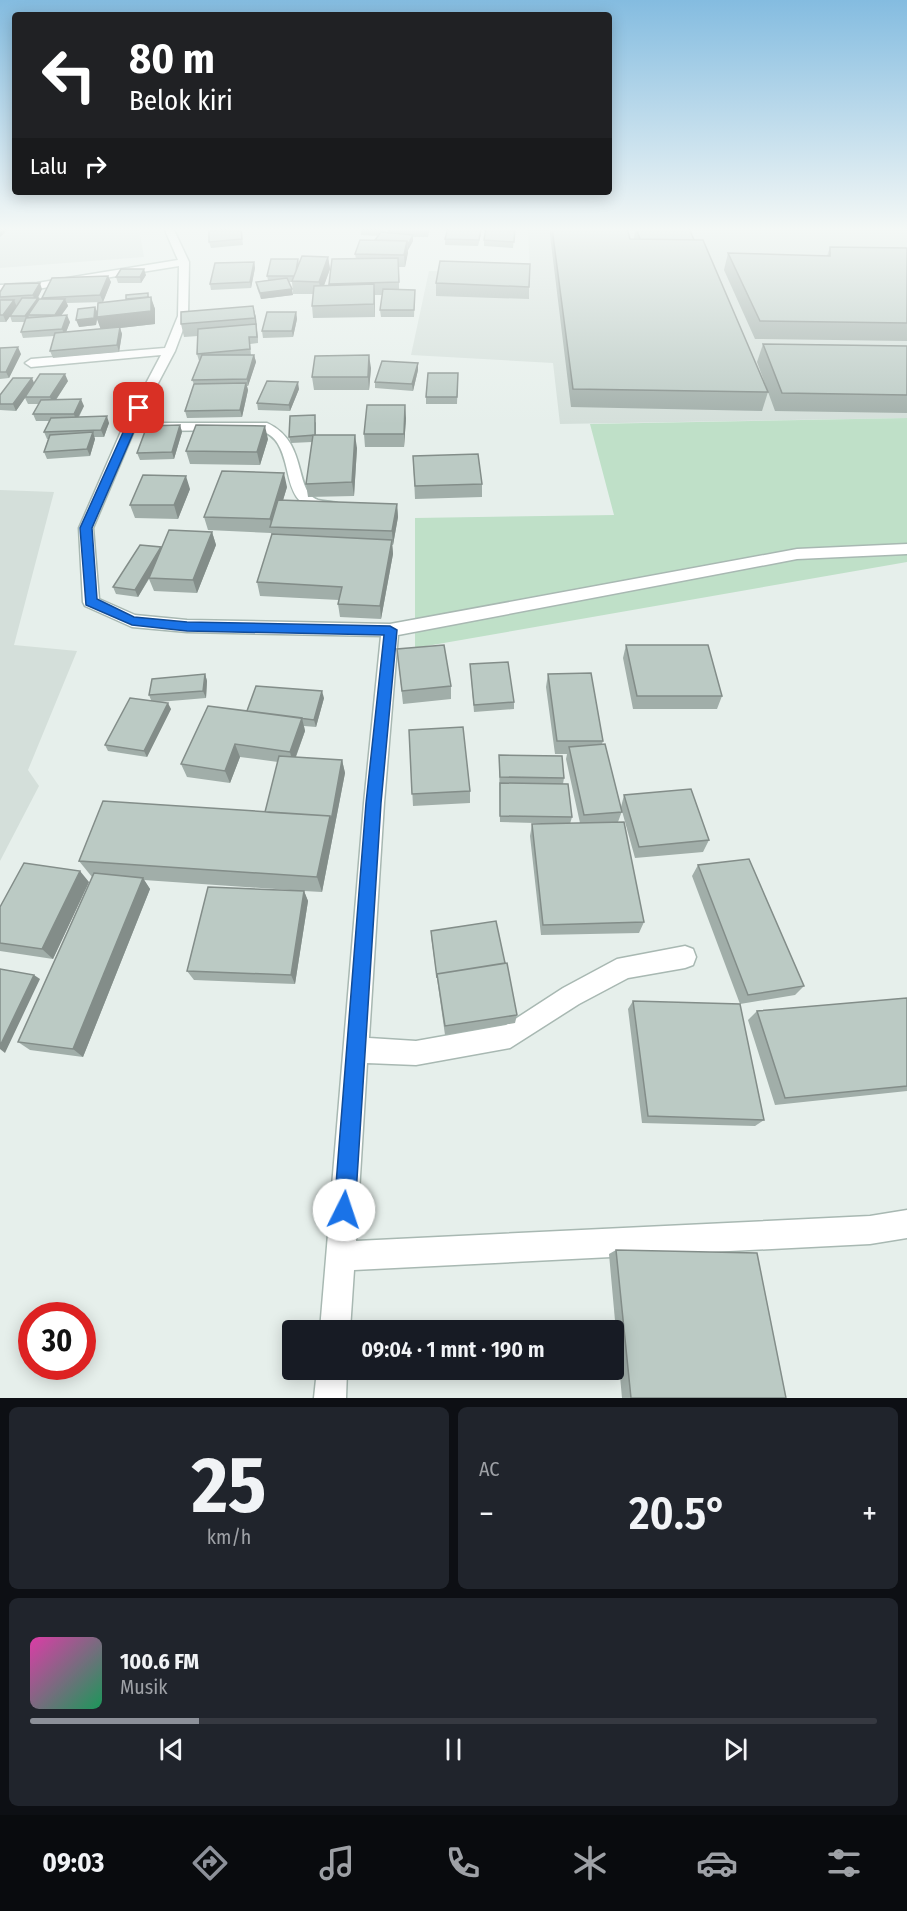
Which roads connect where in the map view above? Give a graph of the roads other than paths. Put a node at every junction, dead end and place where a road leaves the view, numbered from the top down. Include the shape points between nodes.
1 (183, 293) edge
2 (169, 351) junction
3 (31, 363) dead end
4 (129, 427) junction
5 (342, 506) edge
6 (907, 549) edge
7 (390, 630) junction
8 (685, 957) dead end
9 (357, 1050) junction
10 (907, 1224) edge
11 (341, 1256) junction
12 (336, 1320) edge
13 (331, 1380) edge
14 (330, 1398) edge

1 - 2 street via 183,316
2 - 3 street
2 - 4 street
4 - 5 street via 269,428 286,444 298,485 308,501
4 - 7 street via 86,528 91,602 132,621
6 - 7 street via 797,554
7 - 9 street
8 - 9 street via 625,968 571,996 510,1036 416,1053
9 - 11 street
10 - 11 street via 870,1230
11 - 12 street
13 - 14 street

